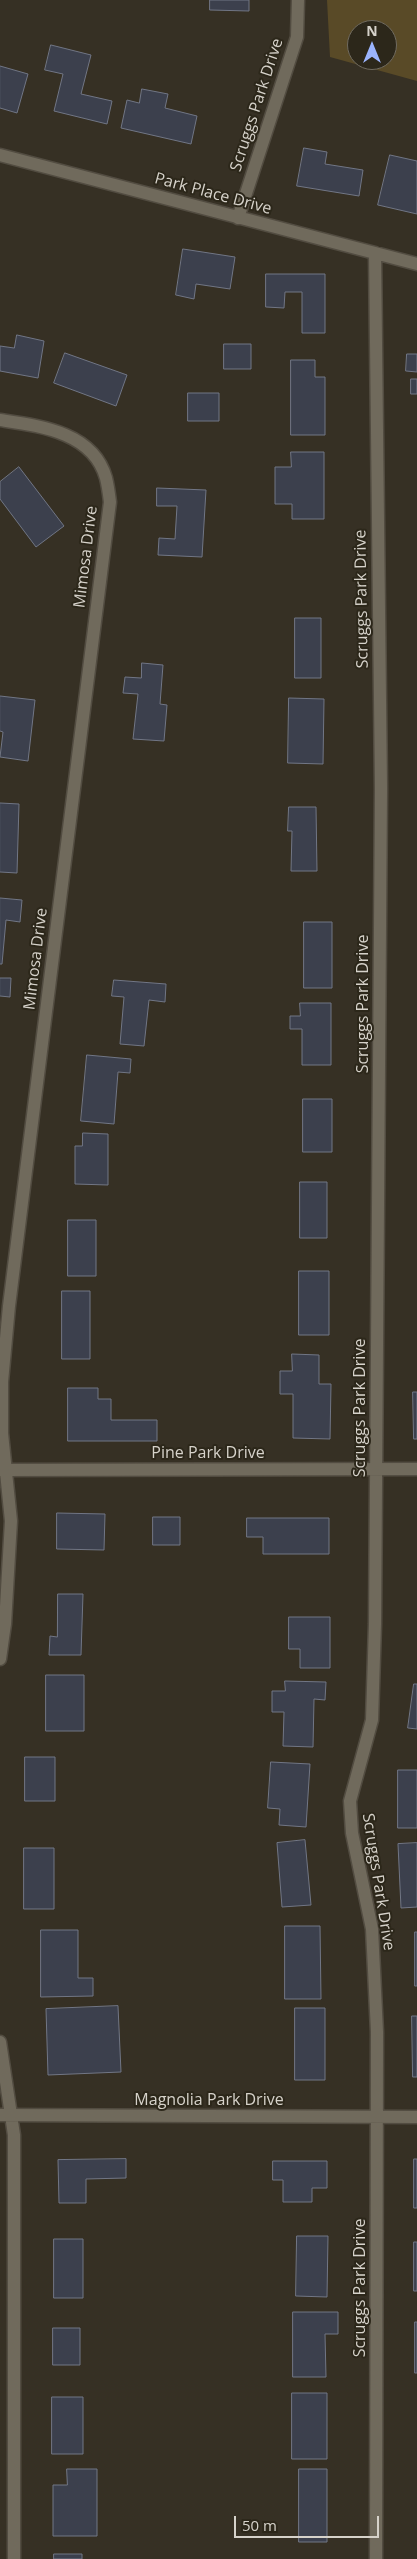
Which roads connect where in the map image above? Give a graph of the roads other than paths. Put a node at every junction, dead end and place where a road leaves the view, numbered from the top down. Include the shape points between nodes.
1 (298, 0) edge
2 (0, 155) edge
3 (238, 218) junction
4 (375, 253) junction
5 (417, 264) edge
6 (0, 420) edge
7 (376, 1469) junction
8 (417, 1469) edge
9 (3, 1470) edge
10 (0, 1658) edge
11 (0, 2042) edge
12 (5, 2115) edge
13 (376, 2117) junction
14 (417, 2117) edge
15 (14, 2559) edge
16 (376, 2559) edge

1 - 3 street, Scruggs Park Drive via 297,37
2 - 3 street, Park Place Drive
3 - 4 street, Park Place Drive
4 - 5 street, Park Place Drive
4 - 7 street, Scruggs Park Drive via 381,788
6 - 9 street, Mimosa Drive via 40,426 83,444 106,477 110,502 10,1306 2,1382
7 - 8 street, Pine Park Drive
7 - 9 street, Pine Park Drive
7 - 13 street, Scruggs Park Drive via 372,1720 350,1801 352,1833 372,1929 377,2032
9 - 10 street, Mimosa Drive via 11,1521
11 - 12 street
12 - 13 street, Magnolia Park Drive
12 - 15 street via 14,2135
13 - 14 street, Magnolia Park Drive
13 - 16 street, Scruggs Park Drive

